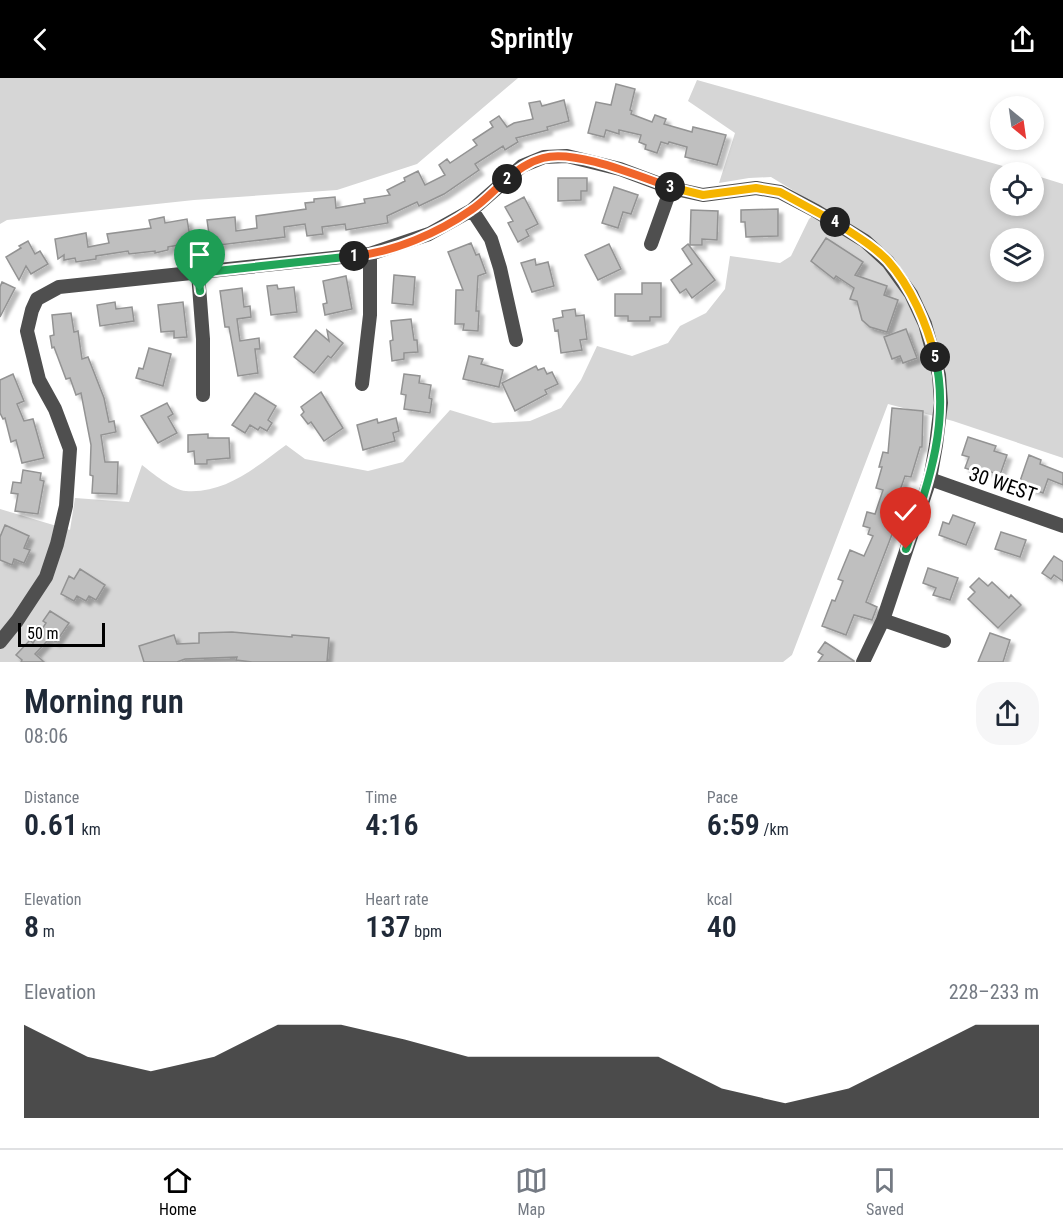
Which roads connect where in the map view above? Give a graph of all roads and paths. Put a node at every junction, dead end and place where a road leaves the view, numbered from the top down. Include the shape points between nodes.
1 (671, 188) junction
2 (472, 210) junction
3 (651, 244) dead end
4 (370, 254) junction
5 (198, 273) junction
6 (516, 340) dead end
7 (362, 384) dead end
8 (202, 395) dead end
9 (930, 479) junction
10 (1063, 526) edge
11 (883, 620) junction
12 (944, 641) dead end
13 (0, 642) edge
14 (863, 662) edge

1 - 2 street via 620,169 567,156 544,157 522,166
1 - 3 street
1 - 9 street via 703,195 756,188 780,192 865,241 888,262 911,294 925,324 939,375 941,403
2 - 4 street via 429,234
2 - 6 street via 491,239
4 - 5 street
4 - 7 street via 370,315
5 - 8 street
5 - 13 street via 59,287 37,299 27,331 39,381 70,449 66,507 46,577
9 - 10 street, 30 WEST
9 - 11 street
11 - 12 street
11 - 14 street

